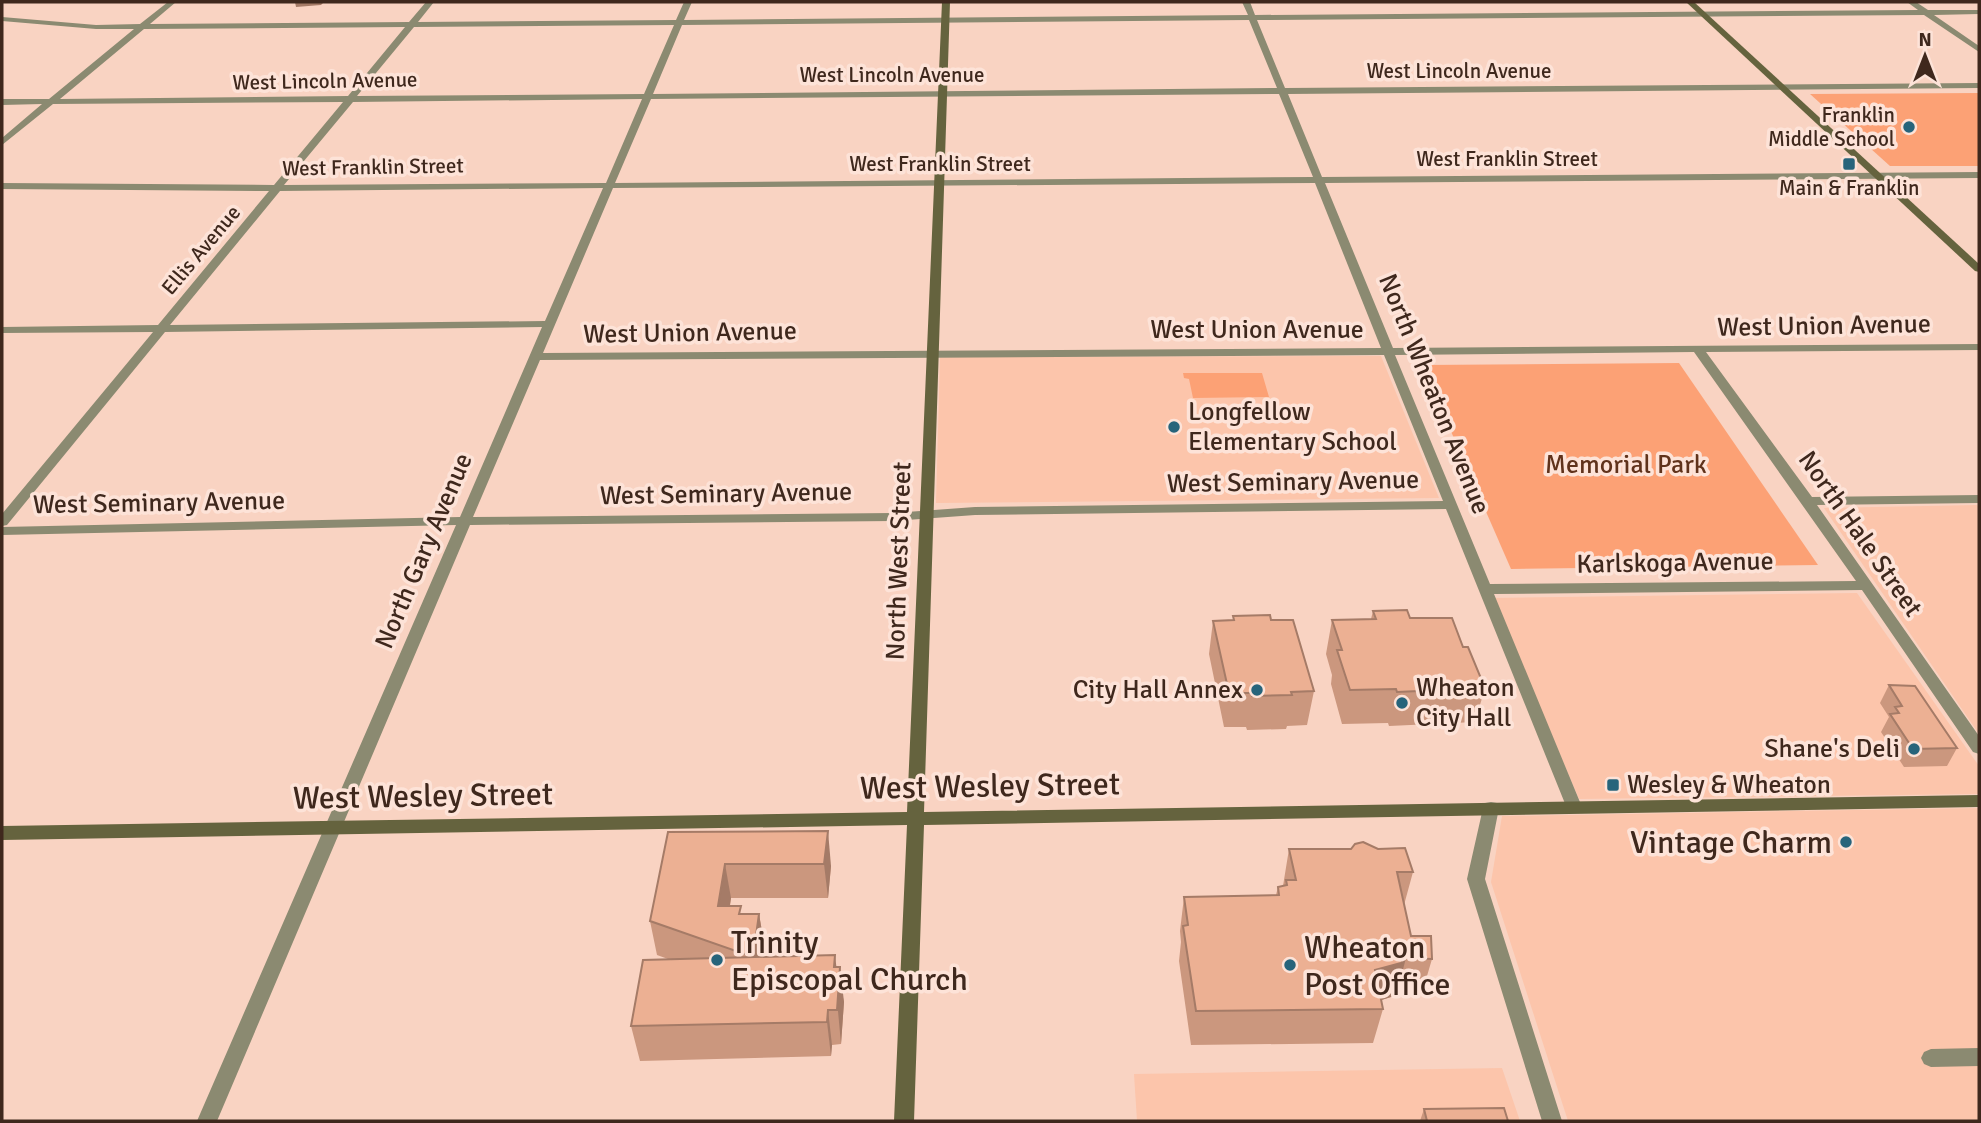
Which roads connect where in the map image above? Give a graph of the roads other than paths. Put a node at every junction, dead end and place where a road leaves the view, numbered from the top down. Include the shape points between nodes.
1 (172, 2) edge
2 (430, 2) edge
3 (688, 2) edge
4 (946, 2) edge
5 (1245, 2) edge
6 (1690, 2) edge
7 (1911, 2) edge
8 (1979, 12) edge
9 (1927, 13) junction
10 (1704, 14) junction
11 (1252, 18) junction
12 (2, 19) edge
13 (946, 20) junction
14 (678, 22) junction
15 (411, 24) junction
16 (142, 26) junction
17 (1979, 50) edge
18 (1979, 85) edge
19 (1782, 87) junction
20 (1282, 89) junction
21 (943, 93) junction
22 (647, 96) junction
23 (350, 99) junction
24 (2, 102) edge
25 (51, 102) junction
26 (2, 142) edge
27 (1979, 175) edge
28 (1878, 176) junction
29 (1318, 179) junction
30 (940, 184) junction
31 (609, 185) junction
32 (2, 186) edge
33 (278, 188) junction
34 (1979, 269) edge
35 (549, 324) junction
36 (161, 328) junction
37 (2, 330) edge
38 (1979, 347) edge
39 (1698, 349) junction
40 (933, 353) junction
41 (1389, 353) junction
42 (535, 357) junction
43 (1979, 499) edge
44 (1808, 501) junction
45 (1451, 505) junction
46 (928, 514) junction
47 (464, 521) junction
48 (2, 522) edge
49 (2, 531) edge
50 (1865, 585) junction
51 (1486, 589) junction
52 (1979, 748) edge
53 (1979, 801) edge
54 (1574, 807) junction
55 (1491, 808) junction
56 (917, 817) junction
57 (336, 827) junction
58 (2, 834) edge
59 (1979, 1057) edge
60 (1931, 1058) dead end
61 (207, 1121) edge
62 (904, 1121) edge
63 (1552, 1121) edge

1 - 16 street
2 - 15 street, Ellis Avenue
3 - 14 street, North Gary Avenue
4 - 13 street, North West Street
5 - 11 street, North Wheaton Avenue
6 - 10 street
7 - 9 street
8 - 9 street
9 - 10 street
9 - 17 street
10 - 11 street
10 - 19 street
11 - 13 street
11 - 20 street, North Wheaton Avenue
12 - 16 street
13 - 14 street
13 - 21 street, North West Street
14 - 15 street
14 - 22 street, North Gary Avenue
15 - 16 street
15 - 23 street, Ellis Avenue
16 - 25 street
18 - 19 street, West Lincoln Avenue
19 - 20 street, West Lincoln Avenue
19 - 28 street
20 - 21 street, West Lincoln Avenue
20 - 29 street, North Wheaton Avenue
21 - 22 street, West Lincoln Avenue
21 - 30 street, North West Street
22 - 23 street, West Lincoln Avenue
22 - 31 street, North Gary Avenue
23 - 25 street, West Lincoln Avenue
23 - 33 street, Ellis Avenue
24 - 25 street, West Lincoln Avenue
25 - 26 street
27 - 28 street, West Franklin Street
28 - 29 street, West Franklin Street
28 - 34 street
29 - 30 street, West Franklin Street
29 - 41 street, North Wheaton Avenue
30 - 31 street, West Franklin Street
30 - 40 street, North West Street
31 - 33 street, West Franklin Street
31 - 35 street, North Gary Avenue
32 - 33 street, West Franklin Street
33 - 36 street, Ellis Avenue
35 - 36 street, West Union Avenue
35 - 42 street, North Gary Avenue
36 - 37 street, West Union Avenue
36 - 48 street, Ellis Avenue
38 - 39 street, West Union Avenue
39 - 41 street, West Union Avenue
39 - 44 street, North Hale Street
40 - 41 street, West Union Avenue
40 - 42 street, West Union Avenue
40 - 46 street, North West Street
41 - 45 street, North Wheaton Avenue
42 - 47 street, North Gary Avenue
43 - 44 street
44 - 50 street, North Hale Street
45 - 46 street, West Seminary Avenue
45 - 51 street, North Wheaton Avenue
46 - 47 street, West Seminary Avenue
46 - 56 street, North West Street
47 - 49 street, West Seminary Avenue
47 - 57 street, North Gary Avenue
50 - 51 street, Karlskoga Avenue
50 - 52 street, North Hale Street
51 - 54 street, North Wheaton Avenue
53 - 54 street, West Wesley Street
54 - 55 street, West Wesley Street
55 - 56 street, West Wesley Street
55 - 63 street via 1476,879
56 - 57 street, West Wesley Street
56 - 62 street, North West Street
57 - 58 street, West Wesley Street
57 - 61 street, North Gary Avenue
59 - 60 street

